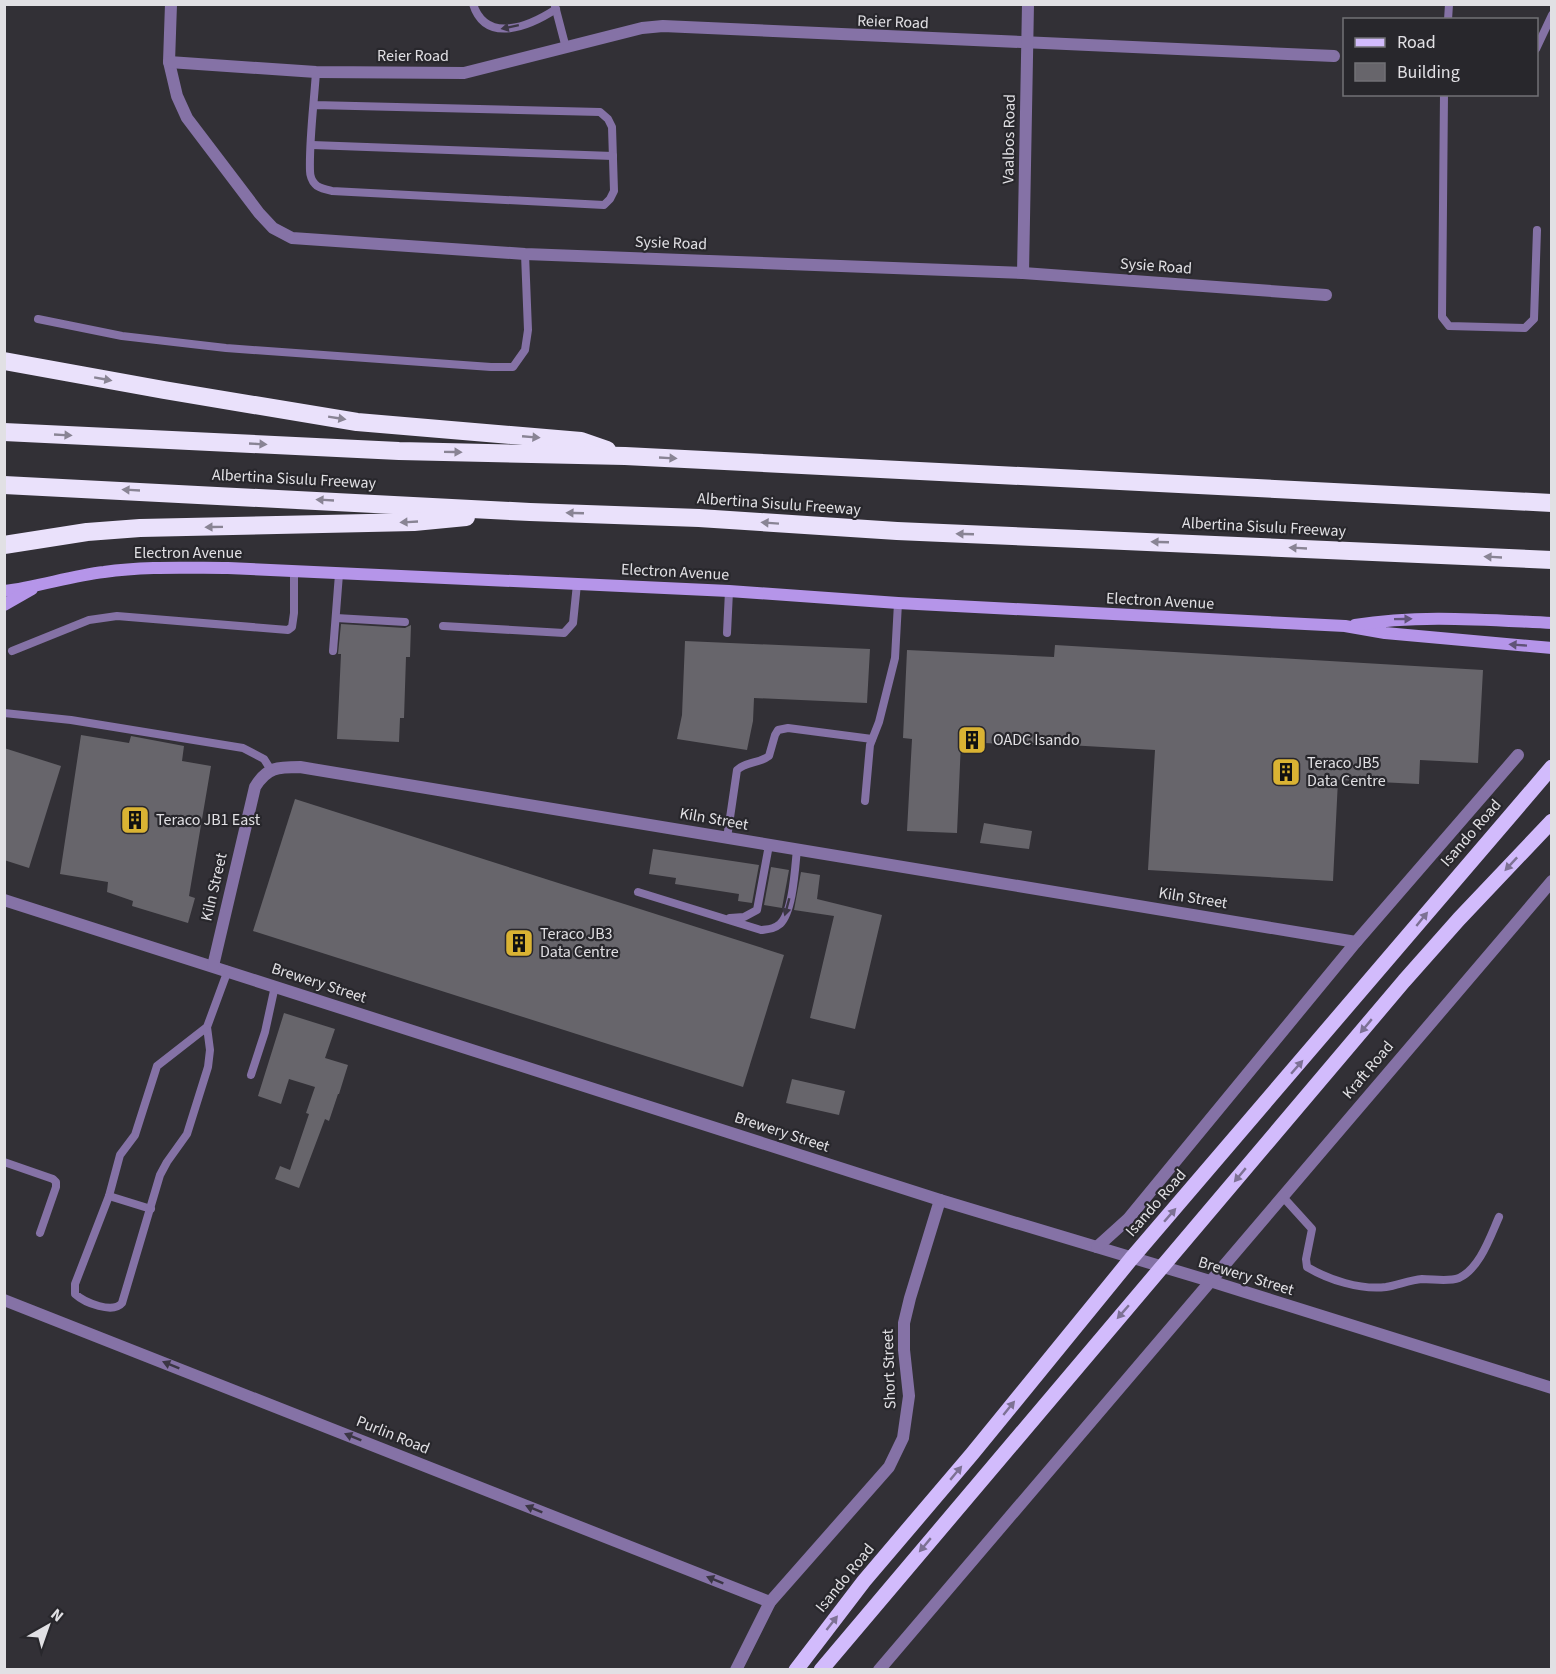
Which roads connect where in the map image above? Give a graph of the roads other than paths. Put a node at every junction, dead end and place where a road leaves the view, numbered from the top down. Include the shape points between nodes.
1 (171, 4) edge
2 (473, 4) edge
3 (1028, 4) edge
4 (556, 7) edge
5 (1551, 15) edge
6 (1027, 42) junction
7 (1538, 44) edge
8 (566, 48) junction
9 (1334, 56) dead end
10 (169, 62) junction
11 (316, 72) junction
12 (1444, 96) edge
13 (314, 105) junction
14 (312, 145) junction
15 (613, 156) junction
16 (1538, 230) dead end
17 (525, 254) junction
18 (1023, 273) junction
19 (1326, 295) dead end
20 (38, 319) dead end
21 (4, 361) edge
22 (4, 432) edge
23 (625, 456) junction
24 (4, 484) edge
25 (1551, 503) edge
26 (531, 512) junction
27 (4, 545) edge
28 (1551, 560) edge
29 (294, 571) junction
30 (339, 574) junction
31 (577, 584) junction
32 (36, 587) junction
33 (4, 591) edge
34 (729, 591) junction
35 (898, 603) junction
36 (4, 605) edge
37 (336, 618) junction
38 (405, 622) dead end
39 (1551, 623) edge
40 (443, 626) dead end
41 (1345, 626) junction
42 (727, 633) dead end
43 (1551, 648) edge
44 (12, 651) dead end
45 (333, 651) dead end
46 (4, 713) edge
47 (872, 739) junction
48 (1518, 755) dead end
49 (1551, 767) edge
50 (271, 770) junction
51 (865, 801) dead end
52 (1551, 821) edge
53 (727, 838) junction
54 (769, 845) junction
55 (797, 849) junction
56 (1551, 881) edge
57 (638, 892) dead end
58 (4, 900) edge
59 (726, 919) junction
60 (1356, 942) junction
61 (213, 966) junction
62 (228, 970) junction
63 (275, 986) junction
64 (207, 1027) junction
65 (251, 1075) dead end
66 (4, 1162) edge
67 (109, 1196) junction
68 (1282, 1197) junction
69 (940, 1200) junction
70 (150, 1209) junction
71 (1499, 1217) dead end
72 (40, 1233) dead end
73 (1097, 1248) junction
74 (1131, 1259) junction
75 (1161, 1268) junction
76 (1210, 1281) junction
77 (4, 1300) edge
78 (1551, 1388) edge
79 (770, 1602) junction
80 (736, 1670) edge
81 (796, 1670) edge
82 (821, 1670) edge
83 (879, 1670) edge

1 - 10 street, Sysie Road
4 -> 2 lane via 541,19 495,30 482,22
3 - 6 street, Vaalbos Road
4 - 8 lane
5 - 7 lane
6 - 8 street, Reier Road via 663,26
6 - 9 street, Reier Road
6 - 18 street, Vaalbos Road
8 - 11 street, Reier Road via 464,73
10 - 11 street, Reier Road
10 - 17 street, Sysie Road via 187,118 249,201 281,234 292,238
11 - 13 lane
12 - 16 lane via 1442,317 1449,326 1530,325 1534,319
13 - 14 lane
13 - 15 lane via 600,112 612,127
14 - 15 lane
14 - 15 lane via 310,174 314,184 332,191 604,205 614,191
17 - 18 street, Sysie Road
17 - 20 lane via 528,330 525,350 513,367 226,348 122,336
18 - 19 street, Sysie Road
21 -> 23 highway via 357,422 581,441
22 -> 23 highway, Albertina Sisulu Freeway via 399,451
23 -> 25 highway, Albertina Sisulu Freeway
26 -> 24 highway, Albertina Sisulu Freeway
26 -> 27 highway via 414,522 140,528
28 -> 26 highway, Albertina Sisulu Freeway
29 - 30 main road, Electron Avenue
29 - 32 main road, Electron Avenue via 141,568 101,572
29 - 44 lane via 294,613 288,630 117,616 88,620
30 - 31 main road, Electron Avenue
30 - 37 lane
31 - 34 main road, Electron Avenue
31 - 40 lane via 573,623 564,633
32 - 33 main road, Electron Avenue
32 - 36 main road
34 - 35 main road, Electron Avenue
34 - 42 lane
35 - 41 main road, Electron Avenue
35 - 47 lane via 895,658
37 - 38 lane
37 - 45 lane
41 -> 39 main road, Electron Avenue via 1384,620
43 -> 41 main road, Electron Avenue
46 - 50 lane via 243,748 264,759
47 - 51 lane
47 - 53 lane via 778,730 770,756 743,764 737,770
48 - 60 street
74 -> 49 main road, Isando Road
50 - 53 street, Kiln Street via 300,767
50 - 61 street, Kiln Street via 260,780 252,797
52 -> 75 main road via 1404,981
53 - 54 street, Kiln Street
54 - 55 street, Kiln Street
54 - 59 lane via 757,910
55 -> 59 lane via 788,909 778,926 762,930
55 - 60 street, Kiln Street
56 - 68 street, Kraft Road
57 - 59 lane
58 - 61 street, Brewery Street
60 - 73 street via 1128,1219
61 - 62 street, Brewery Street
62 - 63 street, Brewery Street
62 - 64 lane
63 - 65 lane
63 - 69 street, Brewery Street
64 - 67 lane via 157,1066 135,1135 120,1155
64 - 70 lane via 208,1067 187,1134 163,1169
66 - 72 lane via 56,1182
67 - 70 lane
67 - 70 lane via 74,1289 80,1298 108,1308 122,1303
68 - 71 lane via 1312,1229 1307,1267 1325,1278 1369,1287 1459,1278 1484,1249
68 - 76 street, Kraft Road
69 - 73 street, Brewery Street
69 - 79 street, Short Street via 904,1323 909,1396 903,1438 889,1467
73 - 74 street, Brewery Street
74 - 75 street, Brewery Street
81 -> 74 main road, Isando Road via 864,1581
75 - 76 street, Brewery Street
75 -> 82 main road
76 - 78 street, Brewery Street
76 - 83 street
79 -> 77 street, Purlin Road
79 - 80 street

